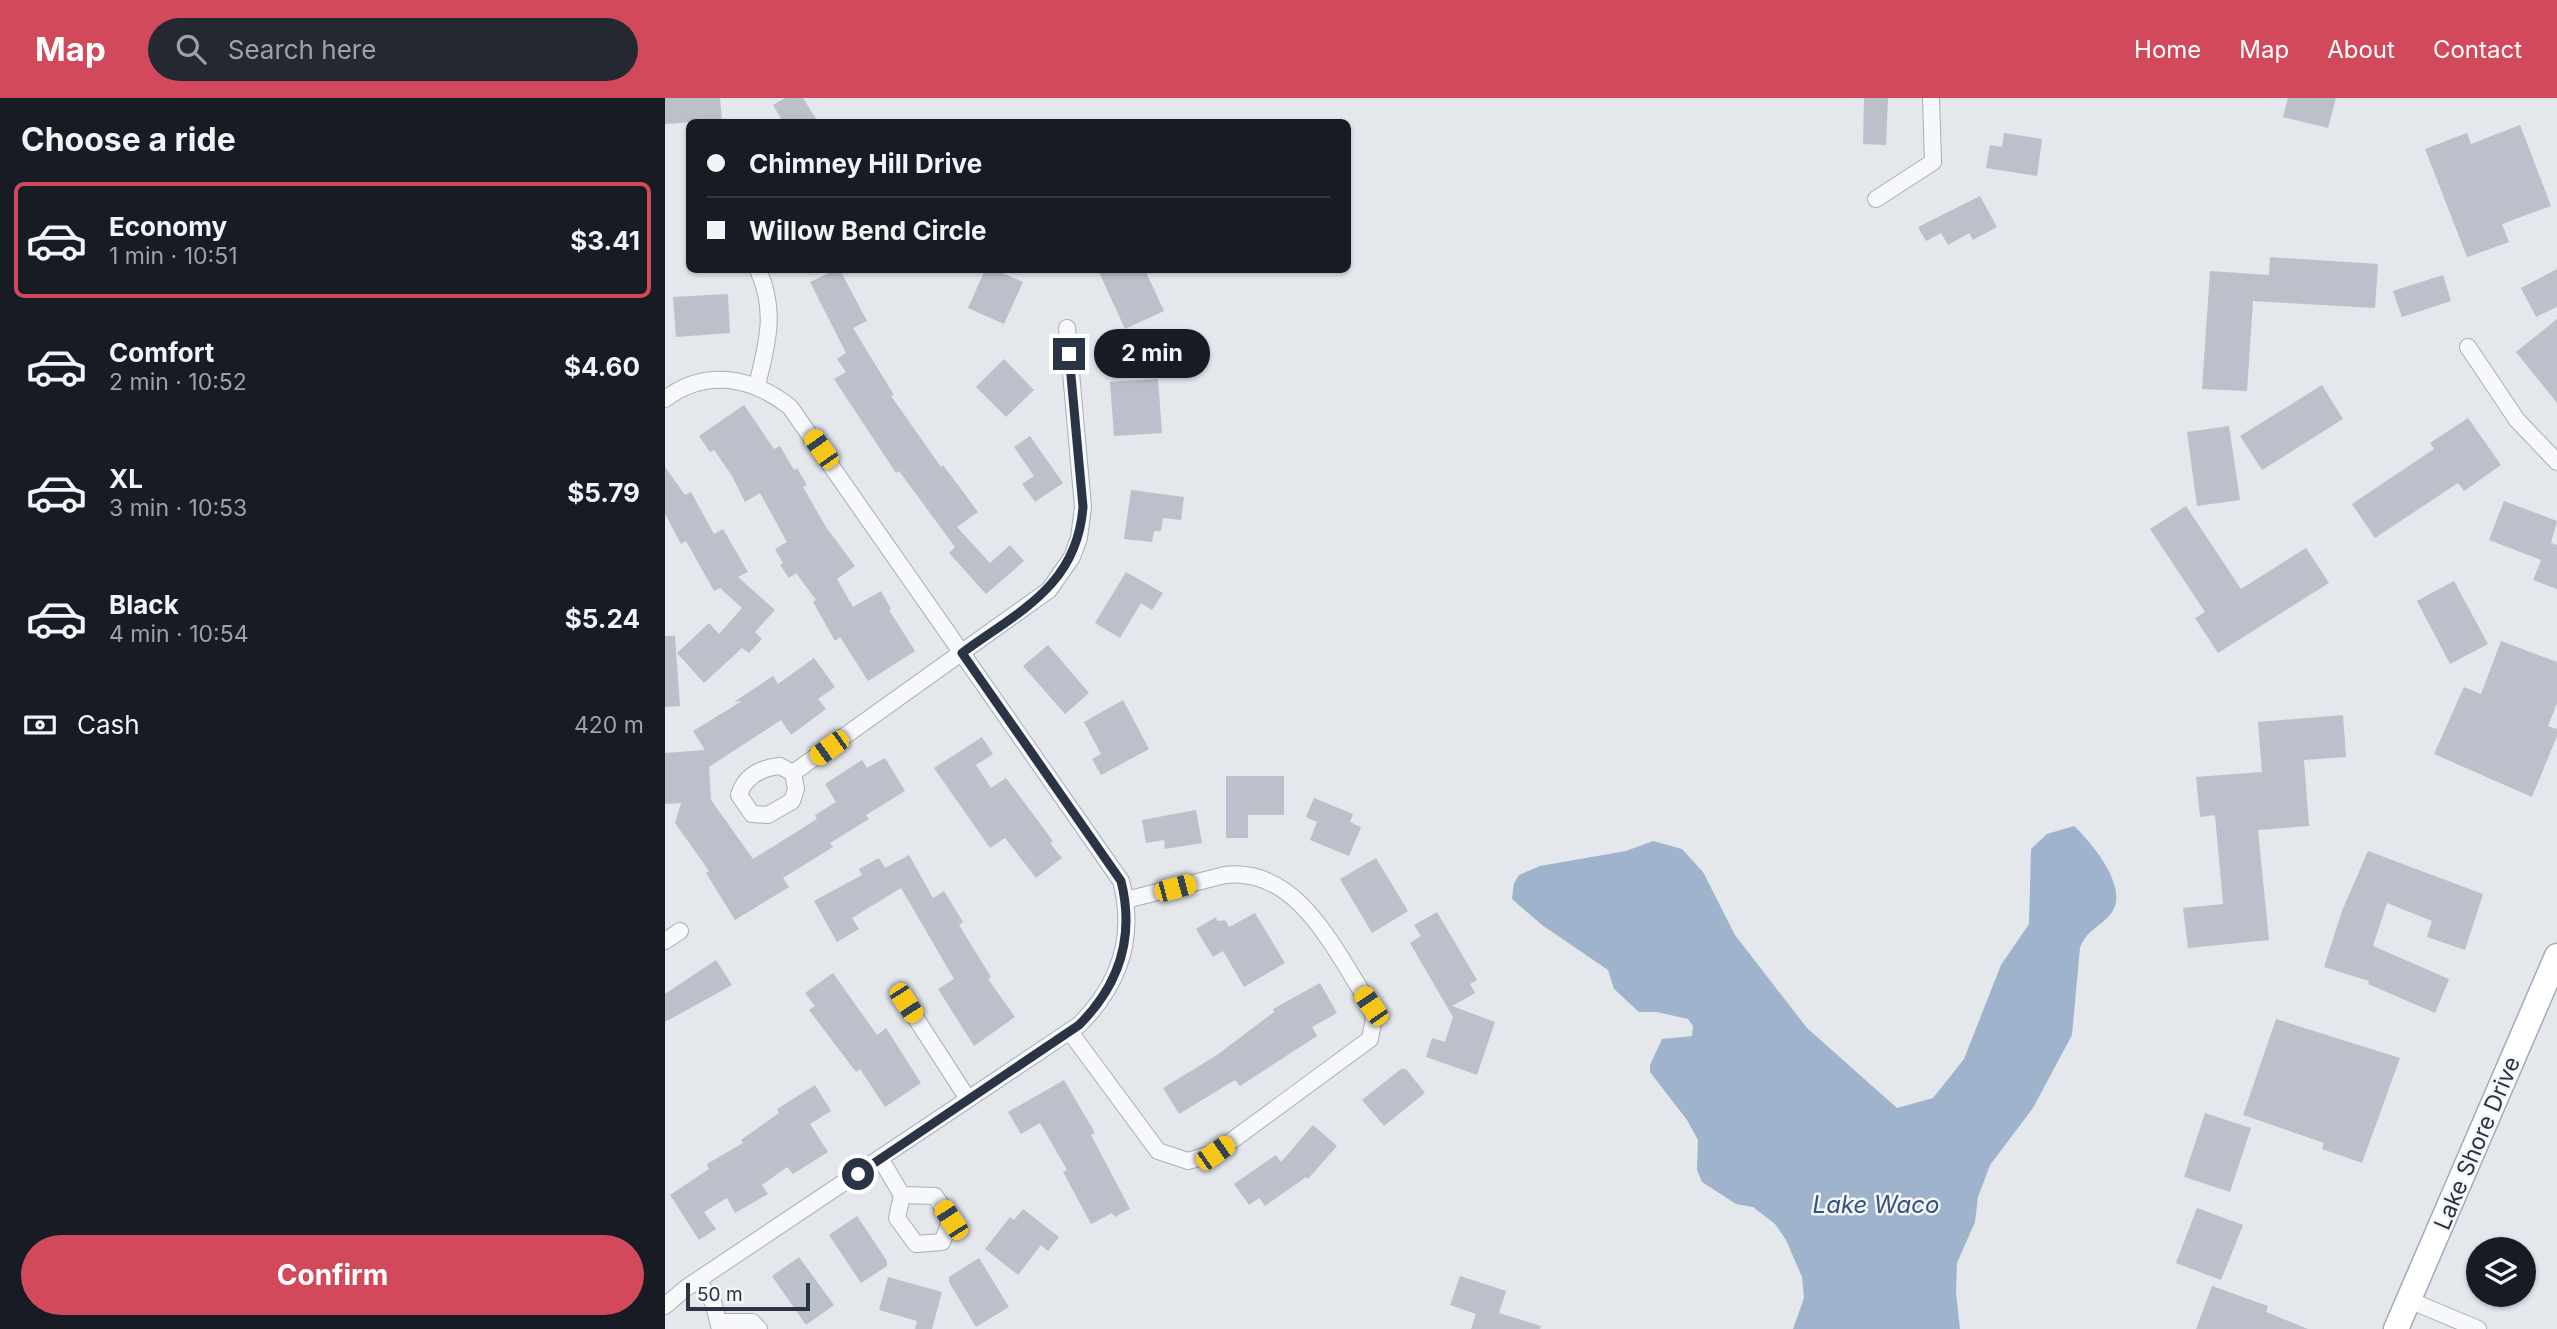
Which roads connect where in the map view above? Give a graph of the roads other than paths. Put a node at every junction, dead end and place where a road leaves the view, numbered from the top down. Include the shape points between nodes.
1 (1931, 98) edge
2 (1876, 200) dead end
3 (759, 273) edge
4 (1067, 328) dead end
5 (2468, 347) dead end
6 (757, 385) junction
7 (665, 399) edge
8 (2557, 462) edge
9 (962, 653) junction
10 (793, 773) dead end
11 (1126, 901) junction
12 (680, 931) dead end
13 (665, 941) edge
14 (2557, 956) edge
15 (906, 1003) dead end
16 (1070, 1032) junction
17 (968, 1099) junction
18 (880, 1158) junction
19 (902, 1195) dead end
20 (698, 1281) junction
21 (2409, 1300) junction
22 (665, 1306) edge
23 (721, 1326) edge
24 (759, 1329) edge
25 (2396, 1329) edge
26 (2476, 1329) edge

1 - 2 street via 1933,162
3 - 6 street via 771,316
4 - 9 street via 1083,507 1079,538 1049,590
5 - 8 street via 2517,421
6 - 7 street via 713,379 682,388
6 - 9 street via 790,407 805,426
9 - 10 street
9 - 11 street via 1121,881
11 - 16 street via 1128,925 1118,971 1093,1011
11 - 16 street via 1237,874 1270,881 1286,890 1306,909 1371,1006 1370,1040 1215,1153 1188,1161 1168,1157 1149,1143
12 - 13 street
14 - 21 main road, Lake Shore Drive
15 - 17 street
16 - 17 street
17 - 18 street
18 - 19 street
18 - 20 street
20 - 22 street
20 - 23 street via 713,1301
21 - 25 main road, Lake Shore Drive
21 - 26 street
23 - 24 street via 752,1322

